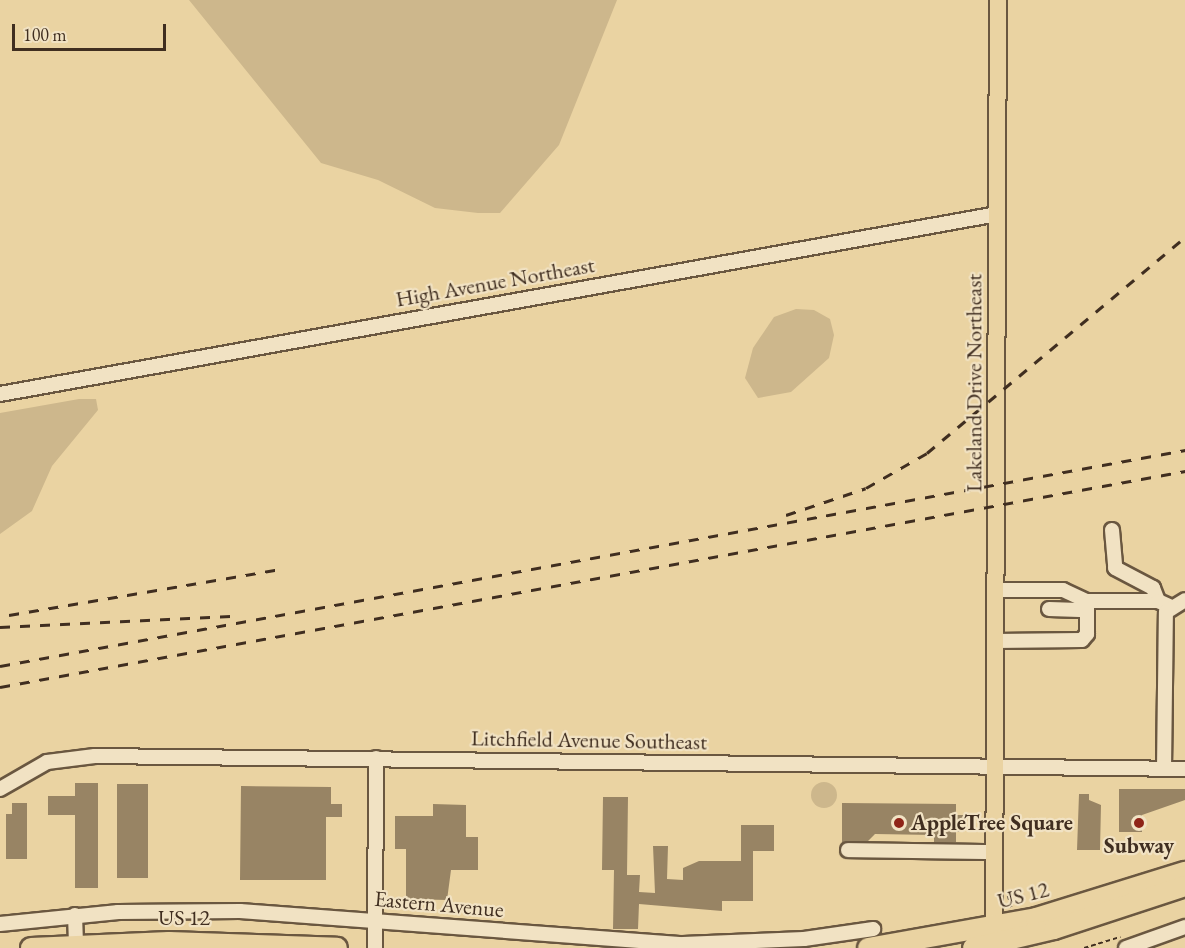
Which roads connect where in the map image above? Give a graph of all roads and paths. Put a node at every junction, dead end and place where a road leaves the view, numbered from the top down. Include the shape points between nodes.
1 (998, 0) edge
2 (998, 214) junction
3 (0, 393) edge
4 (1112, 530) dead end
5 (995, 590) junction
6 (1185, 600) edge
7 (1164, 603) junction
8 (1087, 605) junction
9 (1049, 609) dead end
10 (995, 641) junction
11 (376, 758) junction
12 (995, 767) junction
13 (1164, 769) junction
14 (1185, 769) edge
15 (0, 789) edge
16 (848, 850) dead end
17 (994, 852) junction
18 (1185, 872) edge
19 (1185, 886) edge
20 (75, 915) junction
21 (375, 920) junction
22 (0, 924) edge
23 (873, 929) dead end
24 (1184, 931) edge
25 (994, 940) edge
26 (1150, 944) edge
27 (76, 945) junction
28 (683, 946) edge
29 (31, 948) edge
30 (337, 948) edge
31 (375, 948) edge
32 (868, 948) edge
33 (973, 948) edge
34 (1126, 948) edge

1 - 2 main road, Lakeland Drive Northeast
2 - 3 street, High Avenue Northeast
2 - 5 main road, Lakeland Drive Northeast
4 - 7 street via 1115,568 1153,588
5 - 8 street via 1063,590
5 - 10 main road, Lakeland Drive Northeast
6 - 7 street
7 - 8 street
7 - 13 street
8 - 9 street
8 - 10 street via 1082,640
10 - 12 main road, Lakeland Drive Northeast
11 - 12 street, Litchfield Avenue Southeast
11 - 15 street, Litchfield Avenue Southeast via 75,756 34,767
11 - 21 street
12 - 13 street, Litchfield Avenue Southeast
12 - 17 main road, Lakeland Drive Northeast
13 - 14 street, Litchfield Avenue Southeast
16 - 17 street
17 - 25 main road, Lakeland Drive Northeast
18 - 25 highway, US 12 / US 12
19 - 25 highway, US 12 / US 12
20 - 21 street, Eastern Avenue via 240,911
20 - 22 street, Eastern Avenue
20 - 27 street
21 - 28 street, Eastern Avenue
21 - 31 street
23 - 28 street, Eastern Avenue via 804,939
24 - 26 street
25 - 32 highway, US 12 / US 12
25 - 33 highway, US 12 / US 12
26 - 34 street
27 - 29 highway, US 12 / US 12
27 - 30 highway, US 12 / US 12 via 211,942

